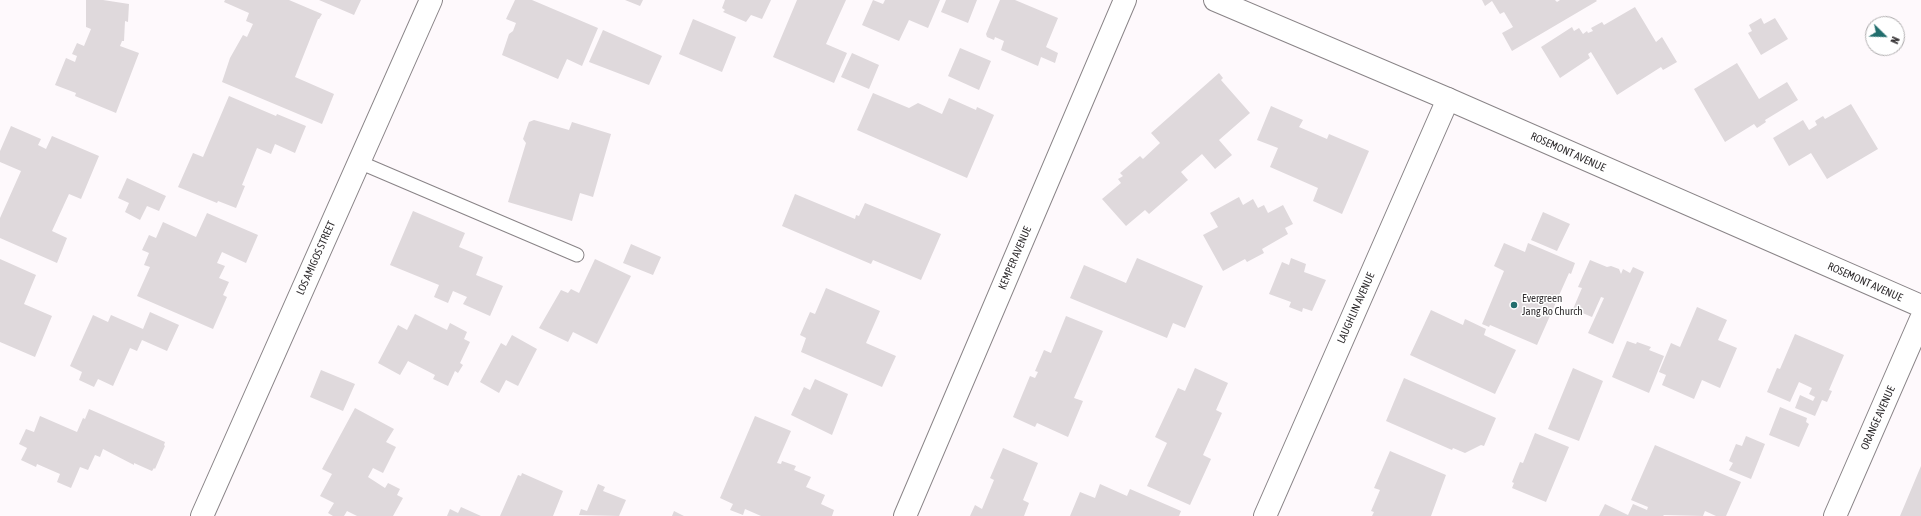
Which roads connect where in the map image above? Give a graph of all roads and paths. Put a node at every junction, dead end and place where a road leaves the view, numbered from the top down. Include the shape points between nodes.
1 (431, 0) edge
2 (1126, 0) edge
3 (1215, 0) edge
4 (1448, 99) junction
5 (359, 162) junction
6 (577, 255) dead end
7 (1921, 306) edge
8 (1921, 320) edge
9 (202, 516) edge
10 (905, 516) edge
11 (1265, 516) edge
12 (1835, 516) edge

1 - 5 street, LOS AMIGOS STREET
2 - 10 street, KEMPER AVENUE
3 - 4 street, ROSEMONT AVENUE
4 - 7 street, ROSEMONT AVENUE
4 - 11 street, LAUGHLIN AVENUE
5 - 6 lane
5 - 9 street, LOS AMIGOS STREET
8 - 12 street, ORANGE AVENUE

